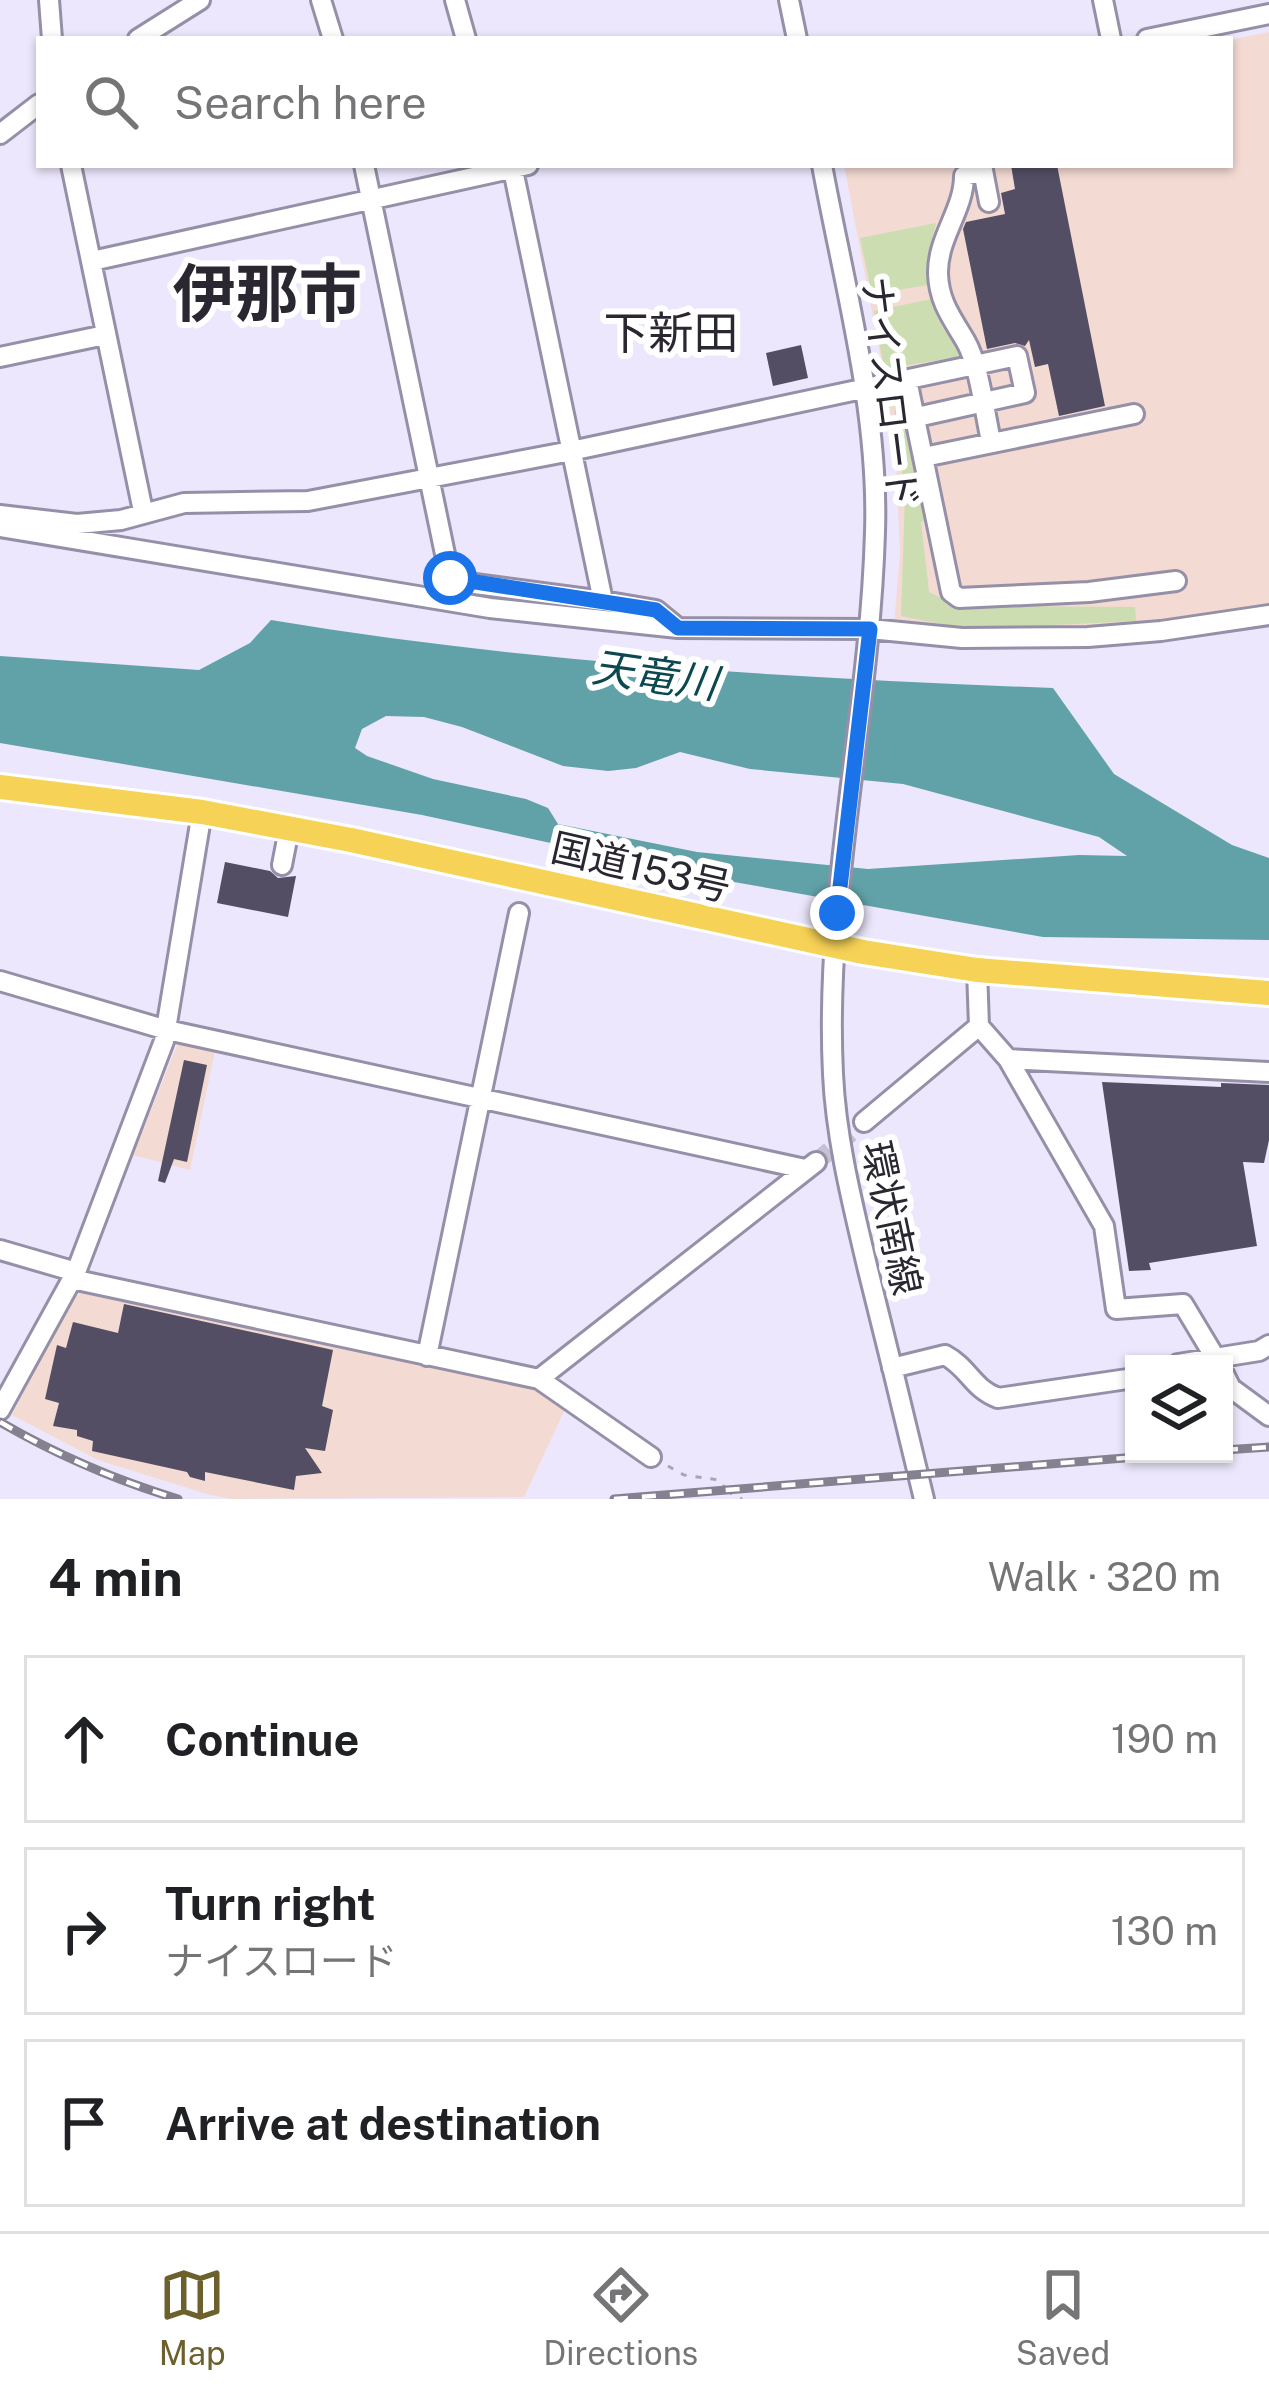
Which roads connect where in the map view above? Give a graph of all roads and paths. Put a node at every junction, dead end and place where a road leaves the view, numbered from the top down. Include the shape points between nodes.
1 (50, 0) edge
2 (200, 0) edge
3 (321, 0) edge
4 (455, 0) edge
5 (789, 0) edge
6 (1103, 0) edge
7 (1269, 14) edge
8 (52, 36) edge
9 (143, 36) edge
10 (332, 36) edge
11 (465, 36) edge
12 (796, 36) edge
13 (1111, 36) edge
14 (1162, 36) edge
15 (36, 106) edge
16 (0, 134) edge
17 (72, 168) edge
18 (365, 168) edge
19 (509, 168) edge
20 (518, 168) edge
21 (824, 168) edge
22 (982, 168) edge
23 (373, 199) junction
24 (988, 202) dead end
25 (92, 261) junction
26 (105, 335) junction
27 (0, 357) edge
28 (973, 364) junction
29 (907, 380) junction
30 (863, 389) junction
31 (982, 403) junction
32 (1134, 414) dead end
33 (917, 417) junction
34 (991, 441) junction
35 (571, 451) junction
36 (924, 457) junction
37 (427, 479) junction
38 (142, 511) junction
39 (0, 515) edge
40 (0, 527) edge
41 (1175, 580) dead end
42 (603, 601) junction
43 (1269, 615) edge
44 (678, 628) junction
45 (869, 634) junction
46 (0, 787) edge
47 (202, 812) junction
48 (289, 829) junction
49 (282, 865) dead end
50 (519, 913) dead end
51 (836, 947) junction
52 (977, 970) junction
53 (0, 981) edge
54 (1269, 993) edge
55 (979, 1026) junction
56 (167, 1030) junction
57 (1008, 1059) junction
58 (1269, 1072) edge
59 (480, 1099) junction
60 (864, 1122) tunnel mouth
61 (0, 1250) edge
62 (74, 1275) junction
63 (1269, 1346) edge
64 (1214, 1355) edge
65 (427, 1356) junction
66 (1233, 1360) edge
67 (892, 1369) junction
68 (539, 1379) junction
69 (1125, 1379) edge
70 (1233, 1389) edge
71 (0, 1410) edge
72 (1269, 1416) edge
73 (651, 1457) joint
74 (742, 1499) edge
75 (924, 1499) edge

1 - 8 street
2 - 9 street
3 - 10 street
4 - 11 street
5 - 12 street
6 - 13 street
7 - 14 street
15 - 16 street
17 - 25 street
18 - 23 street
19 - 23 street
20 - 35 street
21 - 30 street, ナイスロード
22 - 24 street
22 - 28 street via 964,176 938,269 944,308
23 - 25 street
23 - 37 street
25 - 26 street
26 - 27 street
26 - 38 street
28 - 29 street
28 - 31 street
28 - 31 street via 1017,356 1025,393
29 - 30 street
29 - 33 street
30 - 35 street
30 - 45 street, ナイスロード via 875,529
31 - 33 street
31 - 34 street
32 - 34 street
33 - 36 street
34 - 36 street
35 - 37 street
35 - 42 street
36 - 41 street via 958,598
37 - 38 street via 308,501
37 - 42 street via 450,578
38 - 39 street via 77,524
40 - 44 street via 490,608
42 - 44 street via 656,610
43 - 45 street via 1088,637
44 - 45 street
45 - 51 street, ナイスロード
46 - 47 highway, 国道153号
47 - 48 highway, 国道153号
47 - 56 street
48 - 49 street
48 - 51 highway, 国道153号
50 - 59 street
51 - 52 highway, 国道153号
51 - 67 street, 環状南線 via 838,1123
52 - 54 highway, 国道153号
52 - 55 street
53 - 56 street
55 - 57 street
55 - 60 street
56 - 59 street
56 - 62 street
57 - 58 street
57 - 64 street via 1104,1226 1115,1309 1183,1304
59 - 65 street
59 - 68 street via 811,1165
61 - 62 street
62 - 65 street
62 - 71 street
63 - 66 street
65 - 68 street
67 - 69 street via 945,1355 998,1398
67 - 75 street, 環状南線
68 - 73 street
70 - 72 street
73 - 74 path via 684,1475 719,1480

